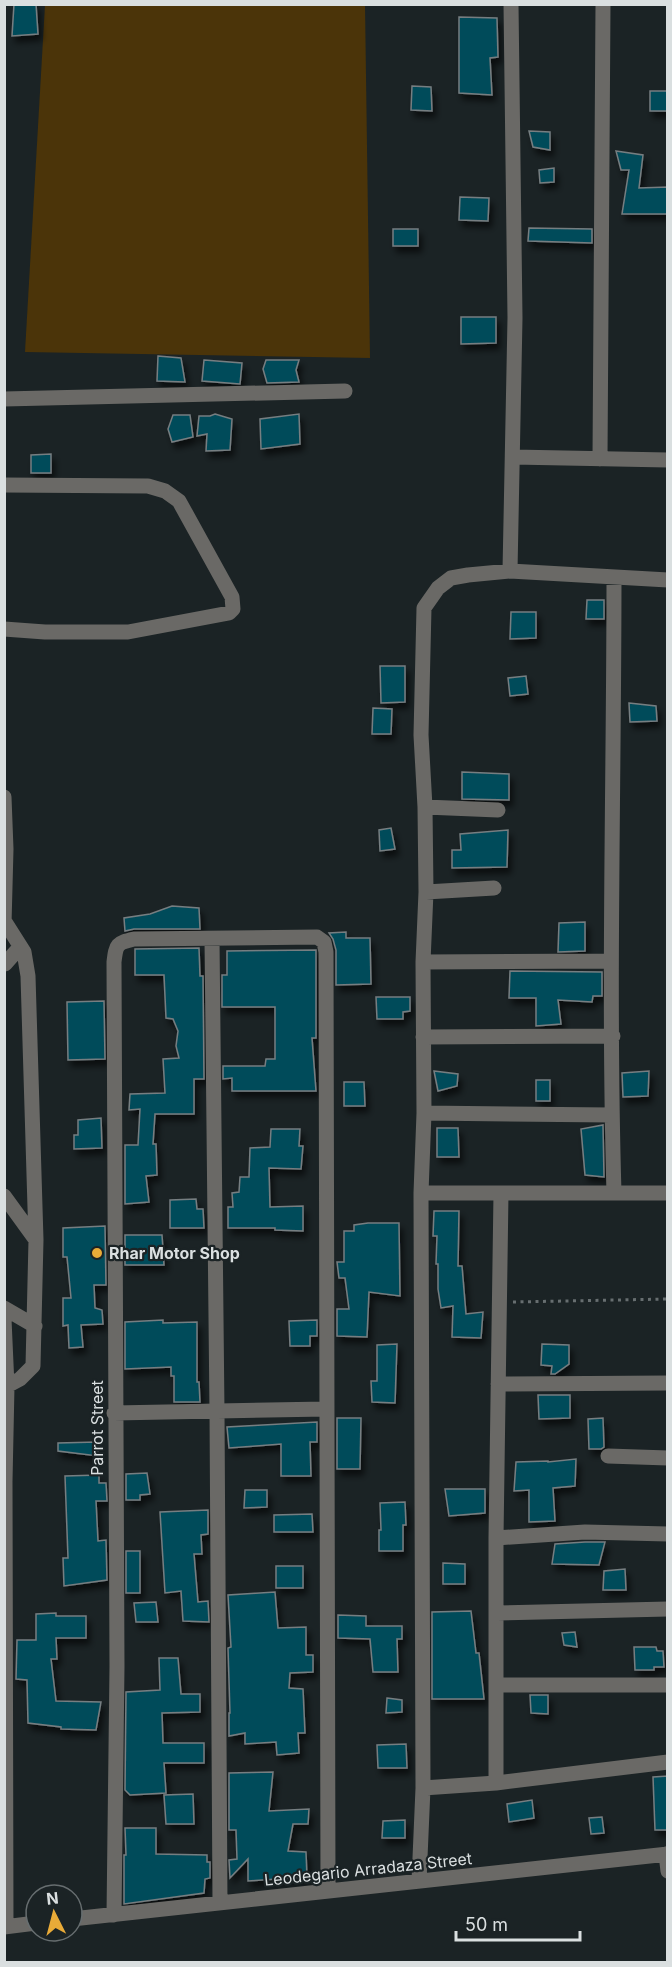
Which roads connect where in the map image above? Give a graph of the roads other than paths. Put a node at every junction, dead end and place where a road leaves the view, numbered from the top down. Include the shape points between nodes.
1 (510, 4) edge
2 (603, 4) edge
3 (345, 391) dead end
4 (4, 399) edge
5 (513, 458) junction
6 (600, 459) junction
7 (668, 460) edge
8 (4, 485) edge
9 (510, 571) junction
10 (614, 577) junction
11 (668, 580) edge
12 (4, 629) edge
13 (4, 797) edge
14 (425, 807) junction
15 (498, 810) dead end
16 (494, 888) dead end
17 (426, 892) junction
18 (4, 923) edge
19 (212, 939) junction
20 (20, 947) junction
21 (610, 961) junction
22 (423, 962) junction
23 (4, 964) edge
24 (613, 1036) junction
25 (423, 1037) junction
26 (424, 1113) junction
27 (612, 1115) junction
28 (421, 1193) junction
29 (501, 1193) junction
30 (614, 1193) junction
31 (668, 1193) edge
32 (4, 1196) edge
33 (36, 1240) junction
34 (4, 1308) edge
35 (4, 1319) edge
36 (35, 1326) junction
37 (668, 1383) edge
38 (498, 1384) junction
39 (7, 1386) junction
40 (327, 1408) junction
41 (217, 1412) junction
42 (114, 1413) junction
43 (608, 1456) dead end
44 (668, 1458) edge
45 (668, 1534) edge
46 (496, 1538) junction
47 (668, 1609) edge
48 (497, 1613) junction
49 (497, 1685) junction
50 (668, 1685) edge
51 (668, 1762) edge
52 (496, 1783) junction
53 (423, 1788) junction
54 (667, 1854) edge
55 (668, 1871) edge
56 (419, 1881) junction
57 (328, 1891) junction
58 (220, 1903) junction
59 (114, 1914) junction
60 (84, 1918) edge
61 (24, 1925) edge
62 (5, 1927) edge

1 - 5 street
2 - 6 street
3 - 4 street
5 - 6 street
5 - 9 street
6 - 7 street
8 - 12 street via 148,486 165,491 179,501 195,527 232,597 233,606 229,613 128,632
9 - 10 street
9 - 14 street via 451,578 424,608 421,735
10 - 11 street
10 - 21 street
13 - 18 street
14 - 15 street
14 - 17 street
16 - 17 street
17 - 22 street
18 - 20 street
19 - 40 street via 317,937 324,942
19 - 41 street
19 - 42 street, Parrot Street via 134,939 116,947
20 - 23 street
20 - 33 street via 28,976
21 - 22 street
21 - 24 street
22 - 25 street
24 - 25 street
24 - 27 street
25 - 26 street
26 - 27 street
26 - 28 street
27 - 30 street
28 - 29 street
28 - 53 street
29 - 30 street
29 - 38 street
30 - 31 street
32 - 33 street
33 - 36 street
34 - 36 street
35 - 39 street
36 - 39 street via 33,1366
37 - 38 street
38 - 46 street
39 - 62 street
40 - 41 street
40 - 57 street
41 - 42 street
41 - 58 street
42 - 59 street, Parrot Street
43 - 44 street
45 - 46 street via 585,1532
46 - 48 street
47 - 48 street
48 - 49 street
49 - 50 street
49 - 52 street
51 - 52 street
52 - 53 street
53 - 56 street
54 - 55 street
54 - 56 street, Leodegario Arradaza Street
56 - 57 street, Leodegario Arradaza Street
57 - 58 street, Leodegario Arradaza Street
58 - 59 street, Leodegario Arradaza Street
59 - 60 street, Leodegario Arradaza Street
61 - 62 street

